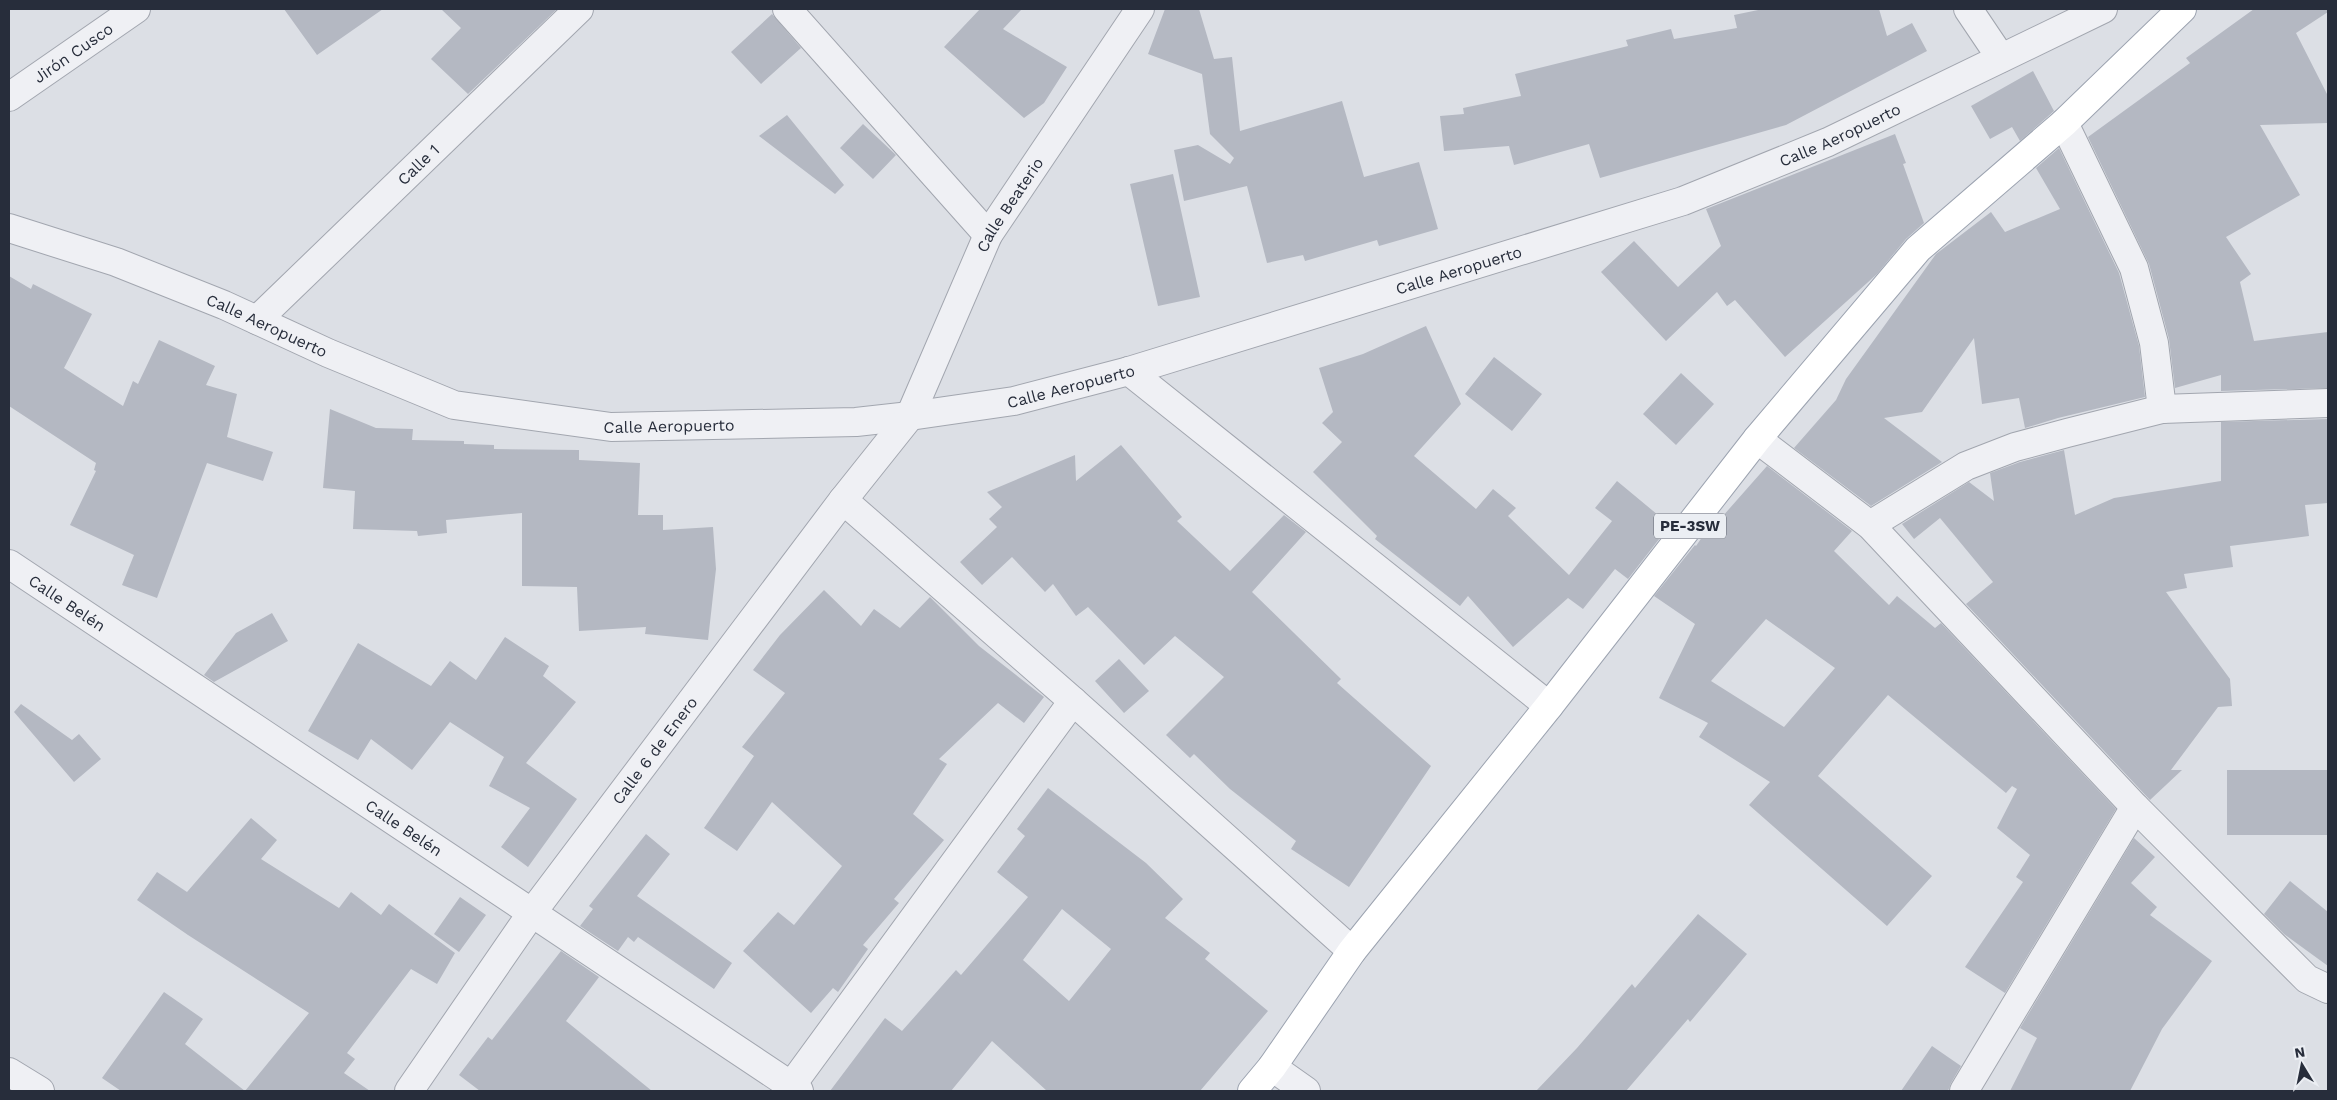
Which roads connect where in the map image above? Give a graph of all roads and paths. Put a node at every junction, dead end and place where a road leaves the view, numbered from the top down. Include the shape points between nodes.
1 (136, 9) edge
2 (579, 9) edge
3 (787, 9) edge
4 (1140, 9) edge
5 (1968, 9) edge
6 (2103, 9) edge
7 (2182, 9) edge
8 (2001, 58) junction
9 (9, 97) edge
10 (2064, 123) junction
11 (9, 228) edge
12 (988, 235) junction
13 (257, 320) junction
14 (1129, 371) junction
15 (2328, 403) edge
16 (2162, 410) junction
17 (910, 416) junction
18 (1757, 439) junction
19 (843, 500) junction
20 (1870, 525) junction
21 (9, 564) edge
22 (1073, 701) junction
23 (1549, 706) junction
24 (2135, 807) junction
25 (532, 914) junction
26 (1352, 951) junction
27 (2328, 989) edge
28 (1272, 1067) junction
29 (9, 1072) edge
30 (795, 1088) edge
31 (40, 1091) edge
32 (409, 1091) edge
33 (1252, 1091) edge
34 (1306, 1091) edge
35 (1964, 1091) edge

1 - 9 street, Jirón Cusco
2 - 13 street, Calle 1
3 - 12 street
4 - 12 street, Calle Beaterio
5 - 8 street
6 - 8 street, Calle Aeropuerto
7 - 10 main road, PE-3SW
8 - 14 street, Calle Aeropuerto via 1828,142 1683,201
10 - 16 street via 2134,268 2154,343
10 - 18 main road, PE-3SW via 1918,248
11 - 13 street, Calle Aeropuerto via 116,262
12 - 17 street, Calle Beaterio
13 - 17 street, Calle Aeropuerto via 454,405 611,427 856,422
14 - 17 street, Calle Aeropuerto via 1014,400
14 - 23 street
15 - 16 street
16 - 20 street via 2015,447 1966,466
17 - 19 street, Calle 6 de Enero
18 - 20 street
18 - 23 main road, PE-3SW
19 - 22 street
19 - 25 street, Calle 6 de Enero
20 - 24 street
21 - 25 street, Calle Belén
22 - 26 street
22 - 30 street
23 - 26 main road, PE-3SW
24 - 27 street via 2307,979
24 - 35 street
25 - 30 street, Calle Belén
25 - 32 street, Calle 6 de Enero
26 - 28 main road, PE-3SW
28 - 33 main road, PE-3SW
28 - 34 street
29 - 31 street

